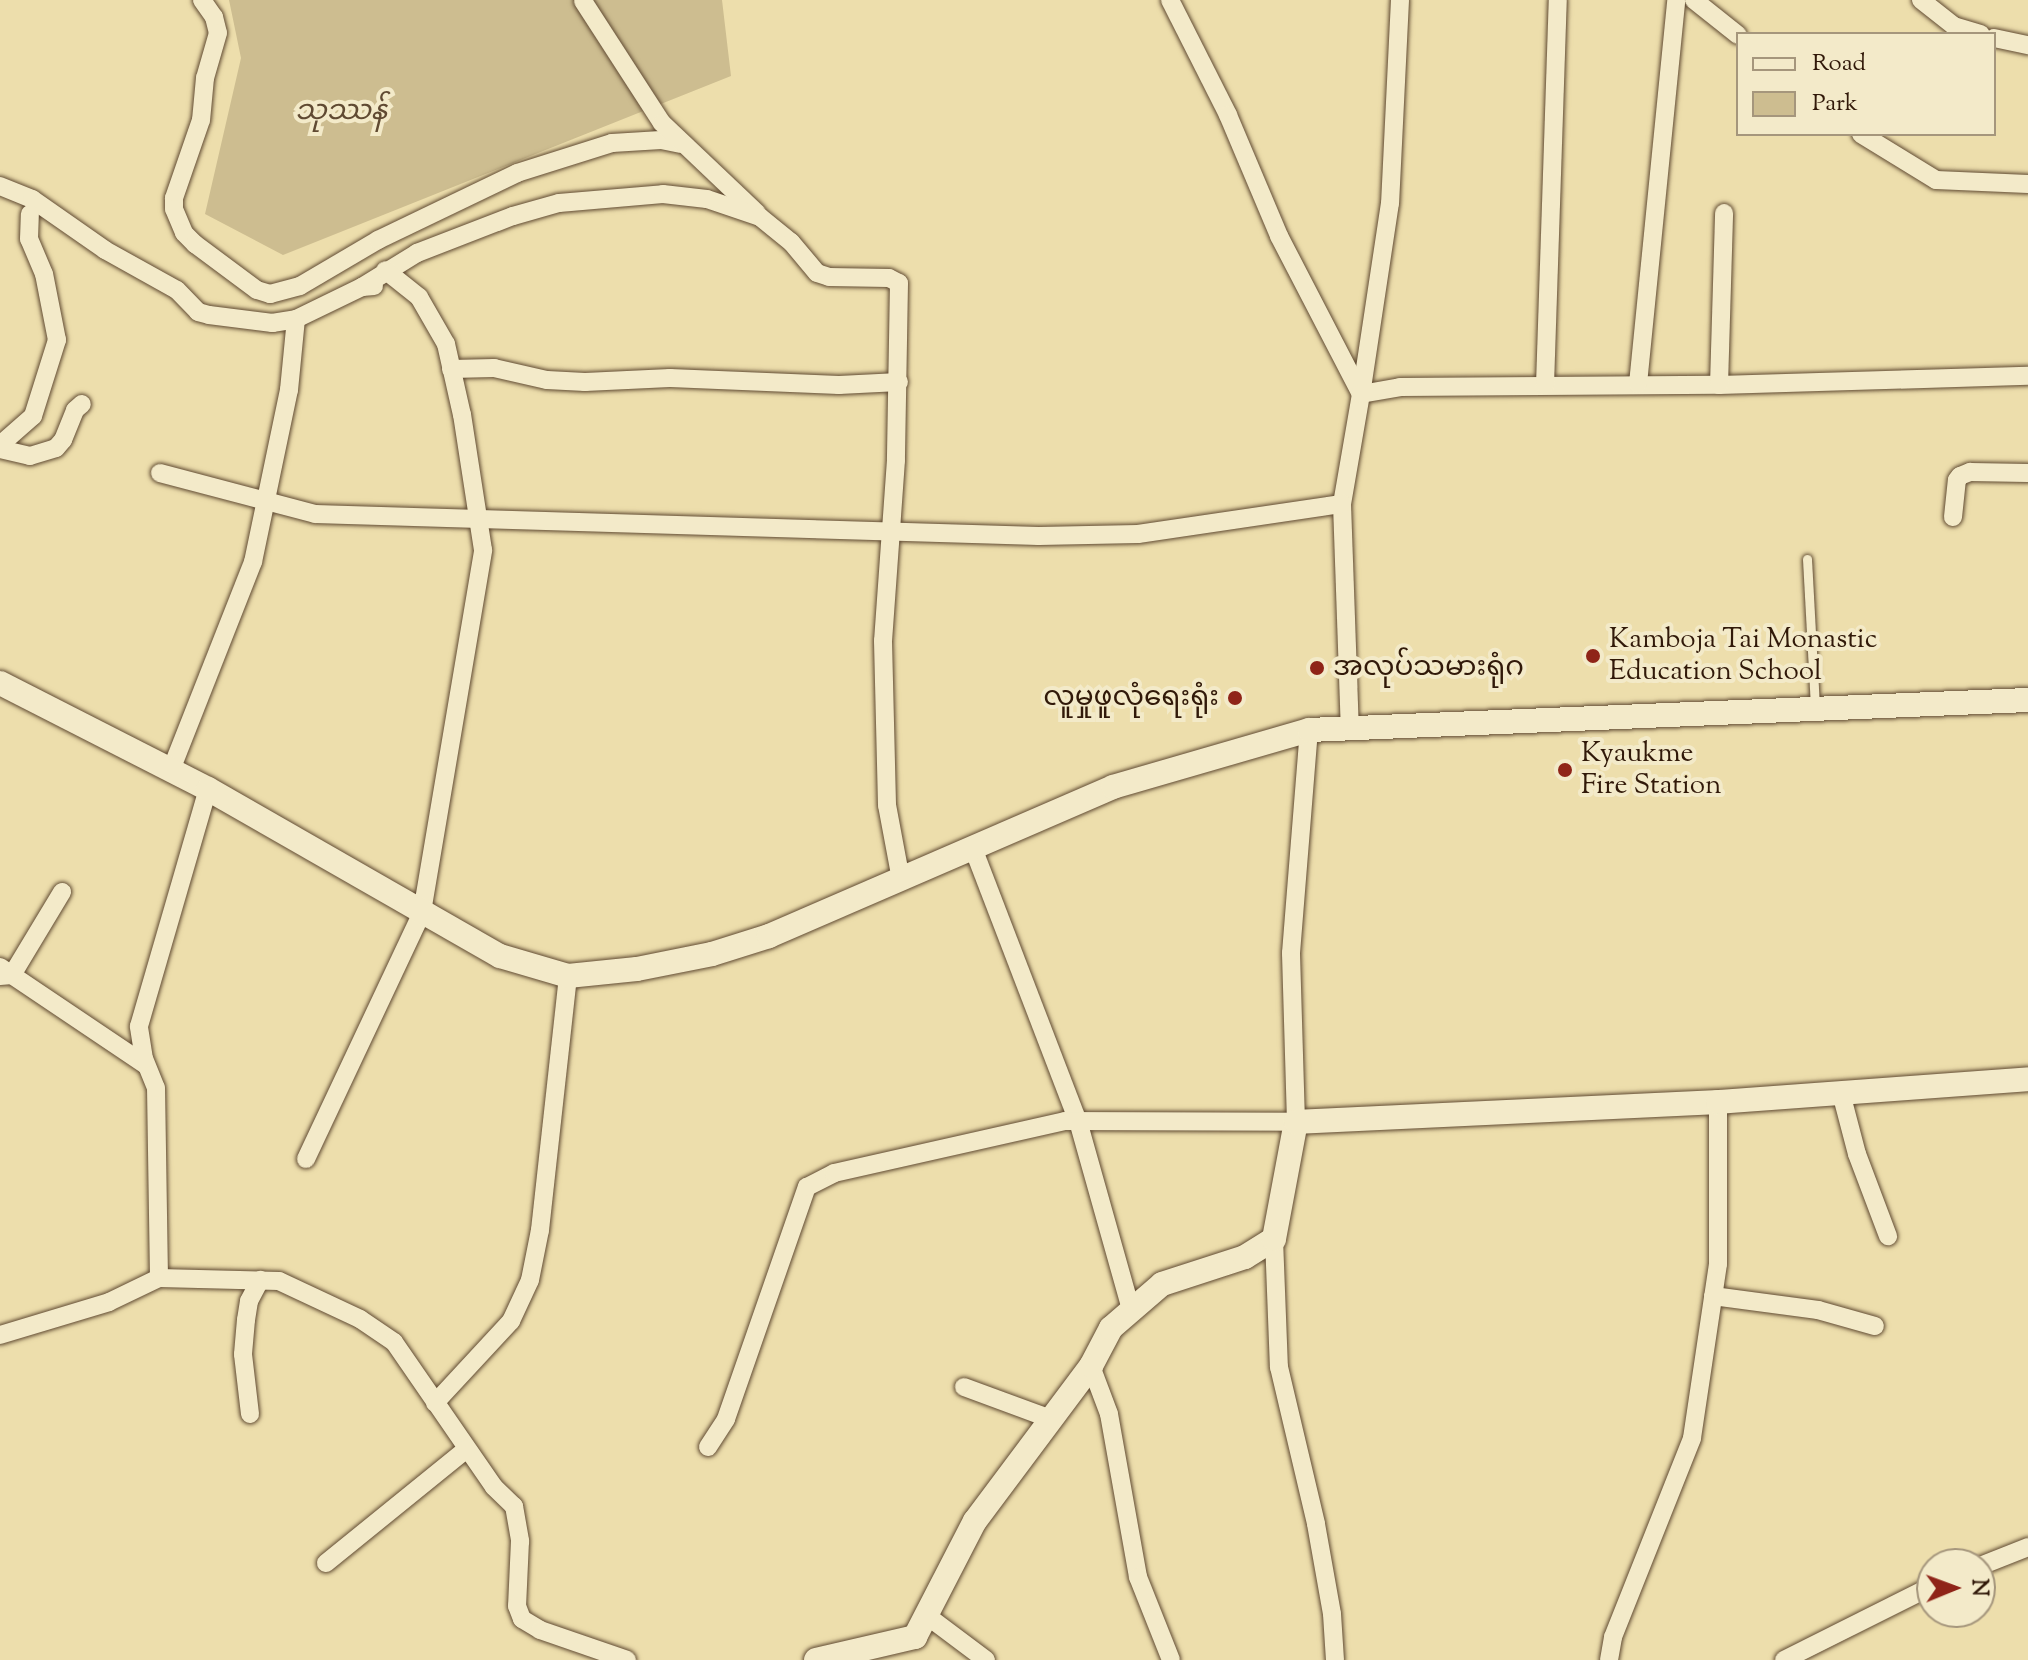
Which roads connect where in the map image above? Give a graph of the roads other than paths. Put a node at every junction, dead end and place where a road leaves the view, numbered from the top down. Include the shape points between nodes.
1 (202, 0) edge
2 (1170, 0) edge
3 (1400, 0) edge
4 (1558, 0) edge
5 (1676, 0) edge
6 (1694, 0) edge
7 (1921, 0) edge
8 (583, 1) edge
9 (1974, 32) edge
10 (1736, 33) edge
11 (1996, 38) edge
12 (2028, 45) edge
13 (1864, 136) edge
14 (681, 144) junction
15 (2028, 184) edge
16 (0, 186) edge
17 (1724, 213) dead end
18 (30, 214) dead end
19 (760, 217) junction
20 (385, 270) junction
21 (362, 287) junction
22 (422, 302) junction
23 (296, 319) junction
24 (451, 369) junction
25 (2028, 376) edge
26 (899, 382) junction
27 (1638, 384) junction
28 (1545, 385) junction
29 (1719, 385) junction
30 (1361, 394) junction
31 (82, 404) dead end
32 (0, 447) edge
33 (160, 473) dead end
34 (2028, 473) edge
35 (268, 502) junction
36 (1342, 504) junction
37 (478, 517) junction
38 (1953, 517) dead end
39 (890, 531) junction
40 (1807, 559) dead end
41 (0, 683) edge
42 (2028, 700) edge
43 (1815, 709) junction
44 (1350, 729) junction
45 (1309, 730) junction
46 (171, 770) junction
47 (208, 789) junction
48 (973, 848) junction
49 (901, 880) junction
50 (62, 892) dead end
51 (422, 912) junction
52 (4, 973) edge
53 (568, 976) junction
54 (146, 1065) junction
55 (2028, 1079) edge
56 (1841, 1093) junction
57 (1718, 1102) junction
58 (1078, 1121) junction
59 (1296, 1122) junction
60 (306, 1159) dead end
61 (1888, 1236) dead end
62 (1274, 1239) junction
63 (159, 1278) junction
64 (260, 1280) junction
65 (1713, 1296) junction
66 (1131, 1310) junction
67 (1875, 1326) dead end
68 (0, 1335) edge
69 (1091, 1366) junction
70 (964, 1387) dead end
71 (435, 1403) junction
72 (250, 1414) dead end
73 (1051, 1419) junction
74 (708, 1447) dead end
75 (467, 1449) junction
76 (2028, 1547) edge
77 (1996, 1560) edge
78 (326, 1563) dead end
79 (1916, 1594) edge
80 (926, 1615) junction
81 (627, 1660) edge
82 (816, 1660) edge
83 (986, 1660) edge
84 (1171, 1660) edge
85 (1335, 1660) edge
86 (1609, 1660) edge
87 (1784, 1660) edge

1 - 14 street via 218,33 205,78 201,120 174,209 195,244 235,277 270,294 300,286 378,240 517,173 612,143
2 - 30 street via 1228,115 1279,236
3 - 30 street via 1390,203
4 - 28 street
5 - 27 street
6 - 10 street
7 - 9 street via 1954,26
8 - 14 street
11 - 12 street
13 - 15 street via 1936,180
14 - 19 street
16 - 23 street via 32,199 105,250 177,290 198,312 272,323
17 - 29 street
18 - 32 street via 29,239 44,274 57,340 33,416
19 - 20 street via 707,199 663,194 559,203 469,233
19 - 26 street via 817,273 899,283
20 - 21 street
20 - 22 street
21 - 22 street via 393,289
21 - 23 street
22 - 24 street via 446,344
23 - 35 street
24 - 26 street via 494,368 585,382
24 - 37 street
25 - 29 street
26 - 39 street
27 - 28 street
27 - 29 street
28 - 30 street via 1400,387
30 - 36 street
31 - 32 street via 56,448 30,456
33 - 35 street
34 - 38 street via 1960,476
35 - 37 street via 315,514
35 - 46 street via 253,562
36 - 39 street via 1138,534
36 - 44 street
37 - 39 street
37 - 51 street via 483,550
39 - 49 street via 883,641 887,805
40 - 43 lane
41 - 46 street
42 - 43 street
43 - 44 street
44 - 45 street
45 - 48 street via 1113,787
45 - 59 street via 1291,953
46 - 47 street
47 - 51 street
47 - 54 street via 139,1026
48 - 49 street
48 - 58 street
49 - 53 street via 769,936 712,954
50 - 52 street
51 - 53 street via 500,956
51 - 60 street
52 - 54 street
53 - 71 street via 530,1280 511,1321
54 - 63 street via 156,1088
55 - 56 street
56 - 57 street
56 - 61 street
57 - 59 street
57 - 65 street via 1718,1264
58 - 59 street
58 - 66 street
58 - 74 street via 834,1173 807,1187 726,1419
59 - 62 street
62 - 66 street via 1245,1257 1162,1284
62 - 85 street via 1279,1367 1316,1524
63 - 64 street
63 - 68 street via 109,1302
64 - 71 street via 293,1287 394,1342
64 - 72 street via 249,1301 243,1354
65 - 67 street via 1818,1310
65 - 86 street via 1692,1438 1613,1637
66 - 69 street via 1111,1328
69 - 73 street
69 - 84 street via 1109,1414 1138,1577
70 - 73 street
71 - 75 street
73 - 80 street via 975,1521
75 - 78 street
75 - 81 street via 514,1506 520,1541 517,1606 522,1619
76 - 77 street
79 - 87 street
80 - 82 street via 915,1637
80 - 83 street

